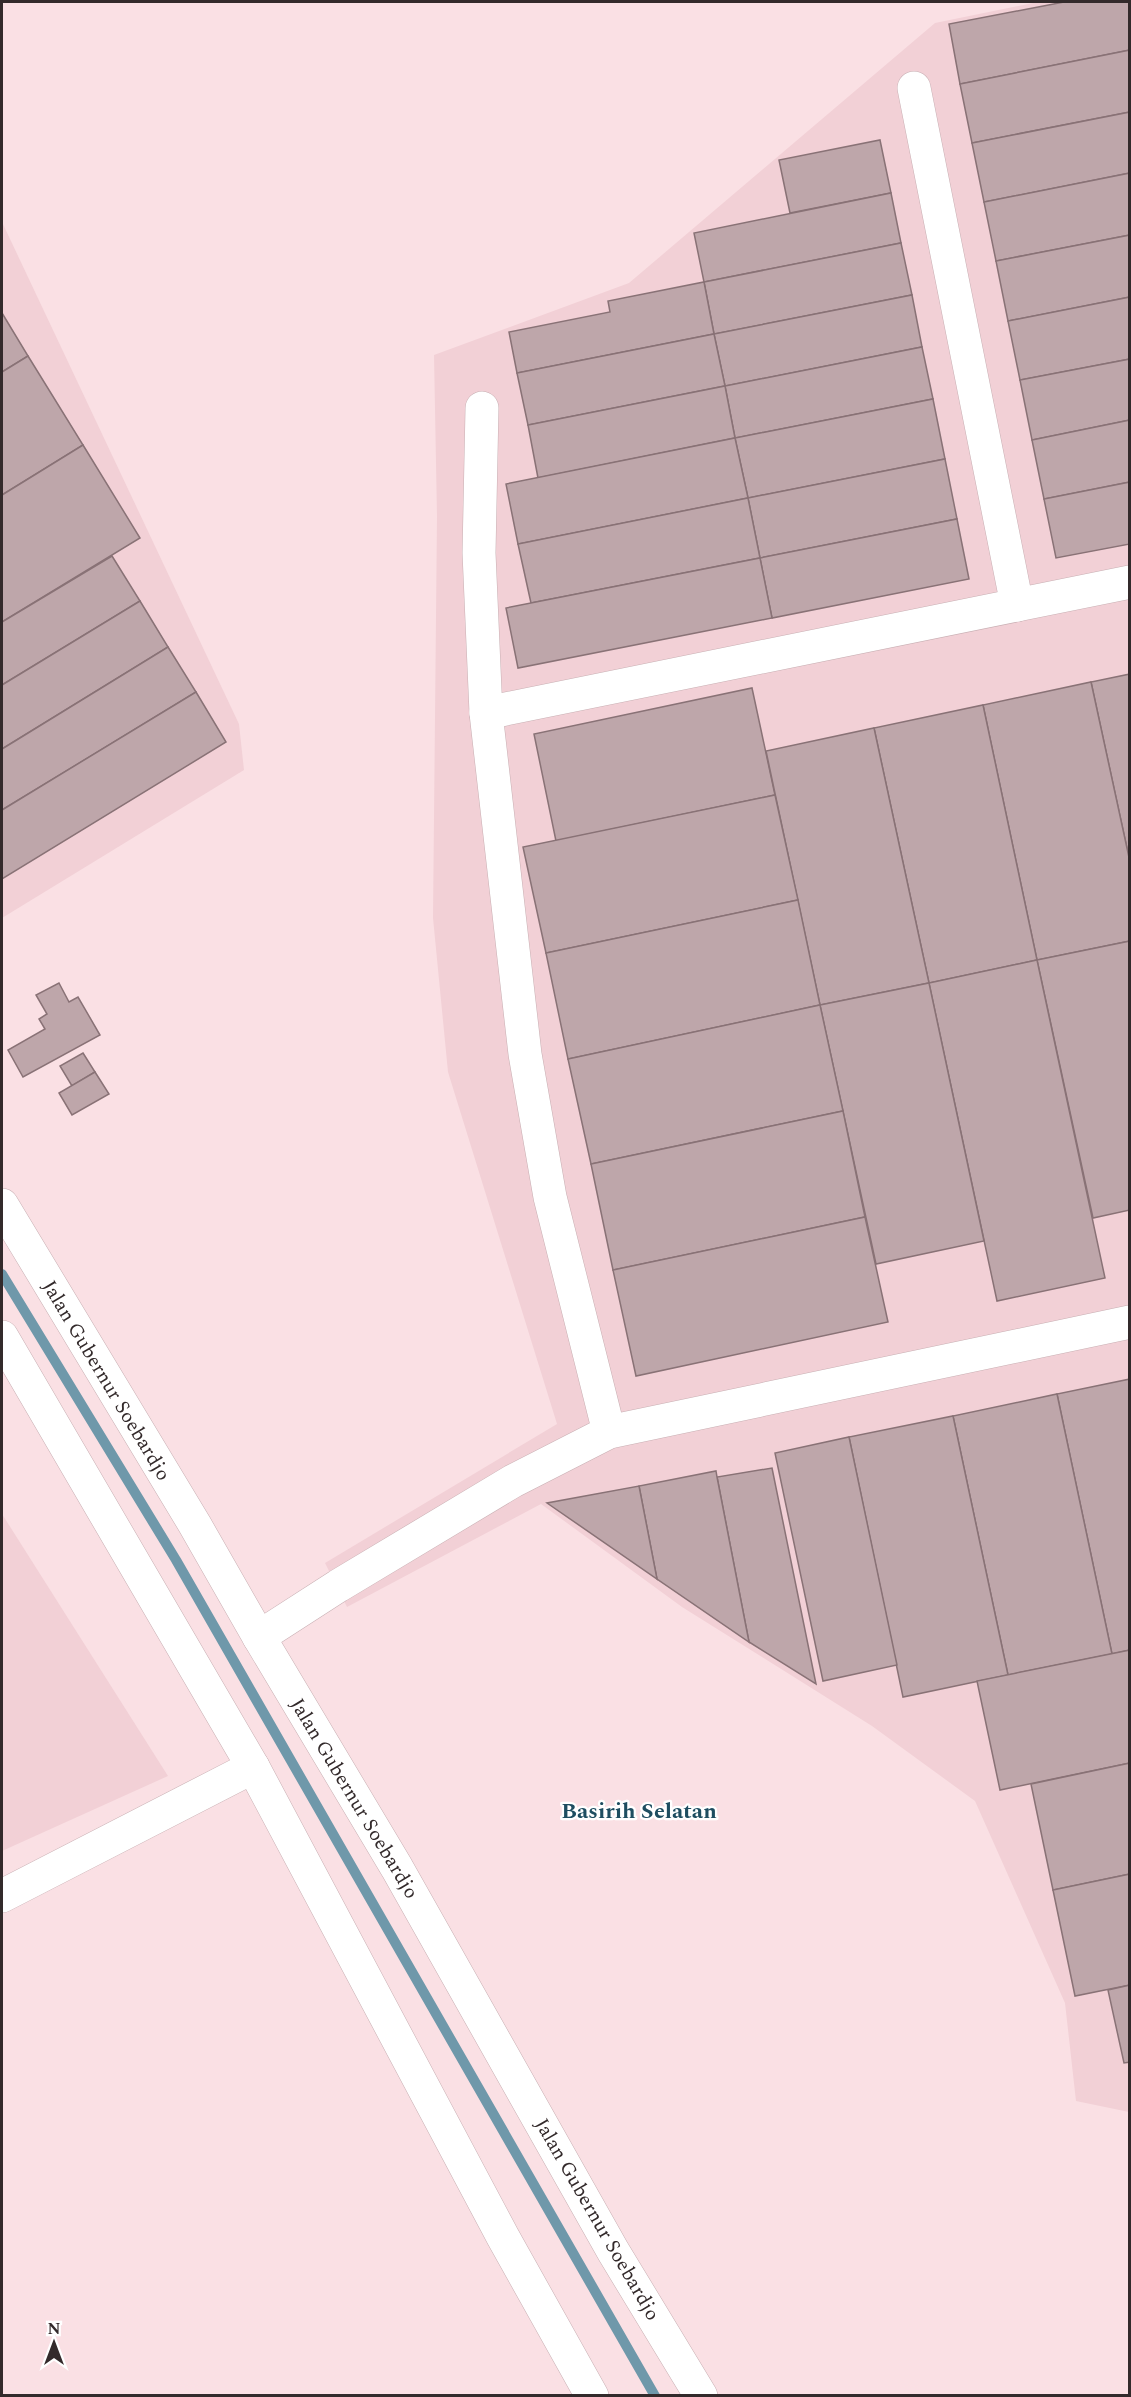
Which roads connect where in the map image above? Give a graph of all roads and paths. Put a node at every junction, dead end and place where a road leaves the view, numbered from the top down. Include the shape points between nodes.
1 (914, 88) dead end
2 (482, 408) dead end
3 (1130, 582) edge
4 (1017, 605) junction
5 (486, 714) junction
6 (2, 1205) edge
7 (1130, 1322) edge
8 (2, 1337) edge
9 (609, 1432) junction
10 (259, 1637) junction
11 (253, 1767) junction
12 (2, 1896) edge
13 (592, 2396) edge
14 (701, 2396) edge

1 - 4 main road
2 - 5 main road via 479,553
3 - 4 main road
4 - 5 main road
5 - 9 main road via 525,1054 550,1197
6 - 10 main road, Jalan Gubernur Soebardjo
7 - 9 main road
8 - 11 main road
9 - 10 main road via 513,1481
10 - 14 main road, Jalan Gubernur Soebardjo via 397,1868 614,2251
11 - 12 main road
11 - 13 main road

